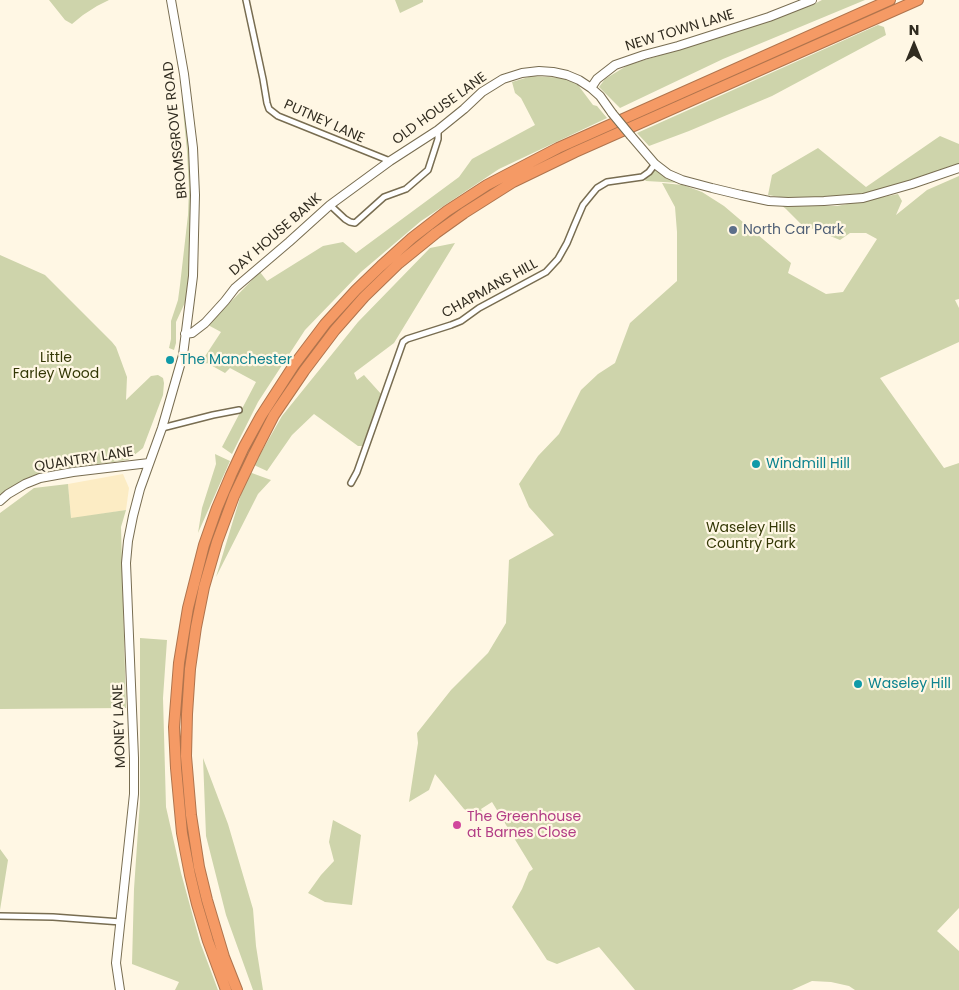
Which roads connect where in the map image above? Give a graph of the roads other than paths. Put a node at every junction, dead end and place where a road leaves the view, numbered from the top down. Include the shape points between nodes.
1 (171, 0) edge
2 (246, 0) edge
3 (812, 0) edge
4 (890, 0) edge
5 (918, 0) edge
6 (591, 88) junction
7 (438, 130) junction
8 (390, 162) junction
9 (655, 164) junction
10 (959, 168) edge
11 (330, 205) junction
12 (185, 334) junction
13 (239, 410) dead end
14 (162, 428) junction
15 (149, 463) junction
16 (351, 483) dead end
17 (0, 502) edge
18 (0, 916) edge
19 (121, 922) junction
20 (120, 990) edge
21 (226, 990) edge
22 (237, 990) edge

1 - 12 street, BROMSGROVE ROAD via 187,93 196,195 193,276
2 - 8 street, PUTNEY LANE via 269,109 278,116
3 - 6 street, NEW TOWN LANE via 769,17 615,65
4 - 21 highway via 558,148 487,185 412,238 381,266 325,324 294,365 244,447 217,508 192,592 179,663 174,726 182,833 197,904
5 - 22 highway via 513,182 464,213 399,263 364,297 304,371 274,415 234,496 204,587 190,669 186,756 191,815 207,900
6 - 7 street, OLD HOUSE LANE via 567,75 539,71 522,73 482,92
6 - 9 street, OLD HOUSE LANE, bridge
7 - 8 street, OLD HOUSE LANE
7 - 11 street via 428,170 406,189 384,197 355,223 345,219
8 - 11 street, DAY HOUSE BANK
9 - 10 street, OLD HOUSE LANE via 668,174 690,182 741,196 788,202 863,198
9 - 16 street, CHAPMANS HILL via 642,177 607,182 597,188 583,205 558,259 546,272 461,321 403,342
11 - 12 street, DAY HOUSE BANK via 234,288 205,323
12 - 14 street, BROMSGROVE ROAD via 183,356
13 - 14 street
14 - 15 street, BROMSGROVE ROAD
15 - 17 street, QUANTRY LANE via 40,478 24,484
15 - 19 street, MONEY LANE via 133,516 126,563 134,794
18 - 19 street
19 - 20 street, MONEY LANE via 116,963

